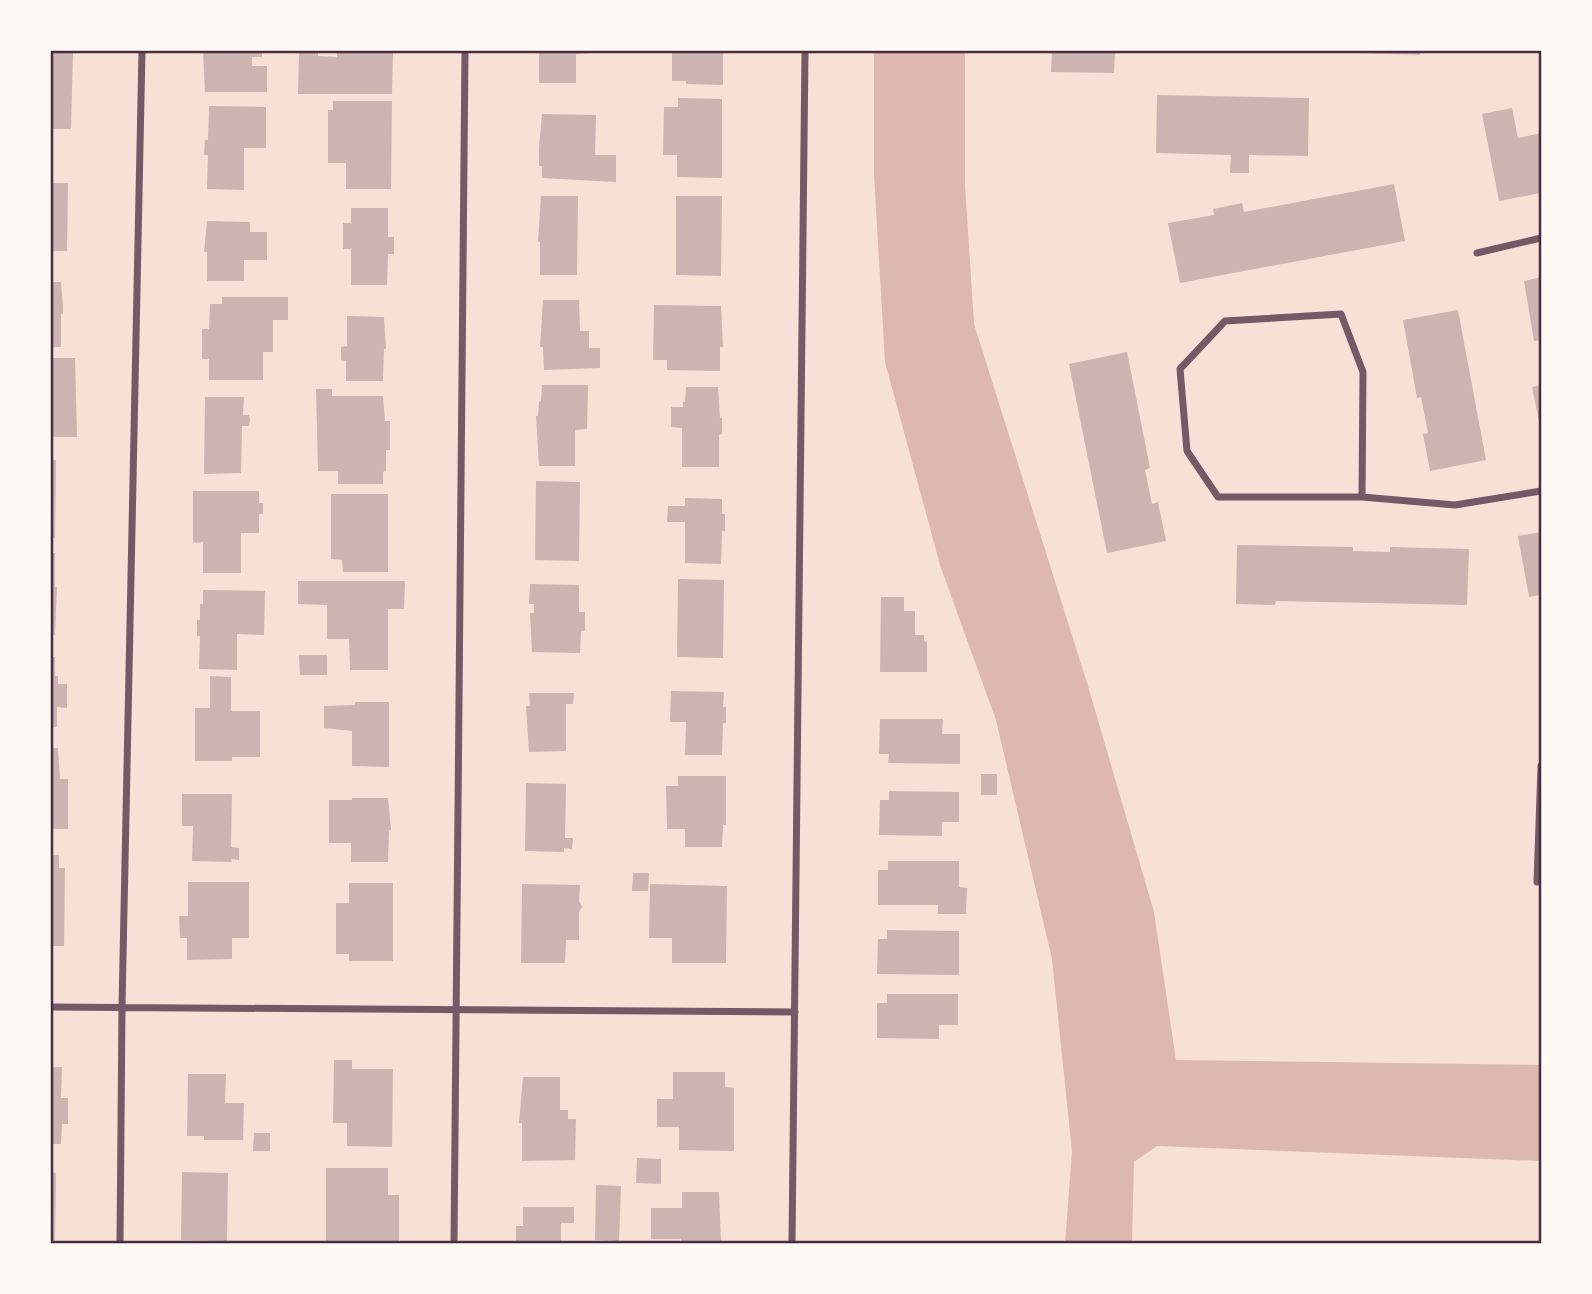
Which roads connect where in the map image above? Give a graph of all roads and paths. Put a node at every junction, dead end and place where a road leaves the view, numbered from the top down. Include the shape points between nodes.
1 (142, 51) edge
2 (465, 51) edge
3 (805, 51) edge
4 (1541, 238) edge
5 (1477, 253) dead end
6 (1541, 491) edge
7 (1362, 497) junction
8 (1541, 766) edge
9 (1537, 882) dead end
10 (122, 1006) junction
11 (51, 1007) edge
12 (457, 1010) junction
13 (795, 1012) junction
14 (120, 1243) edge
15 (454, 1243) edge
16 (792, 1243) edge

1 - 10 street
2 - 12 street
3 - 13 street
4 - 5 street
6 - 7 street via 1455,505
7 - 7 street via 1218,497 1186,451 1180,369 1225,321 1341,314 1363,372
8 - 9 street
10 - 11 street
10 - 12 street
10 - 14 street
12 - 13 street
12 - 15 street
13 - 16 street

